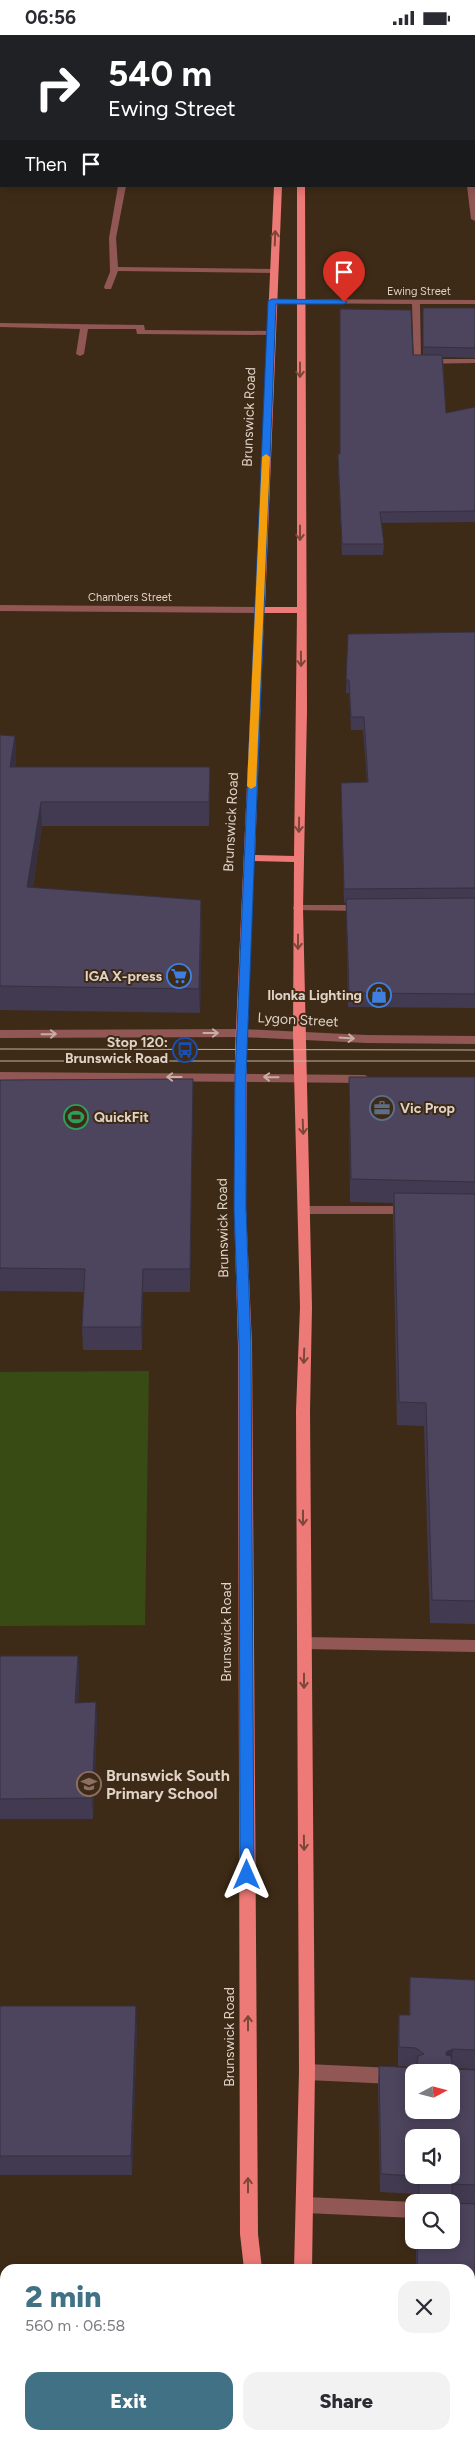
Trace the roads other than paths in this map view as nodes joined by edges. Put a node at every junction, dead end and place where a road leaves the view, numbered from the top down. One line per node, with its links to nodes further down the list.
1 (122, 187): 6 (street)
2 (278, 187): 7 (main road, Brunswick Road, one-way to 2)
3 (301, 187): 10 (main road)
4 (471, 187): 5 (street)
5 (475, 219)
6 (115, 269): 7 (street); 8 (street)
7 (274, 271): 9 (main road, Brunswick Road)
8 (108, 287)
9 (272, 301): 10 (street, Ewing Street); 15 (main road, Brunswick Road)
10 (300, 301): 11 (street, Ewing Street); 20 (main road, one-way to 20)
11 (416, 302): 12 (street, Ewing Street); 17 (street)
12 (475, 303)
13 (0, 325): 14 (street)
14 (84, 327): 15 (street); 16 (street)
15 (272, 333): 19 (main road, Brunswick Road)
16 (80, 354)
17 (475, 361)
18 (0, 608): 19 (street, Chambers Street)
19 (260, 610): 20 (main road); 21 (main road, Brunswick Road)
20 (300, 610): 22 (main road, one-way to 22)
21 (248, 858): 22 (main road); 25 (main road, Brunswick Road)
22 (298, 859): 23 (main road)
23 (298, 908): 24 (street); 27 (main road, one-way to 27)
24 (379, 908)
25 (242, 1033): 26 (street, Lygon Street, one-way to 25); 27 (street, Lygon Street); 30 (main road, Brunswick Road)
26 (0, 1034)
27 (299, 1034): 28 (street, Lygon Street, one-way to 28); 31 (main road)
28 (475, 1040)
29 (0, 1076): 30 (street, one-way to 29)
30 (241, 1077): 31 (street, one-way to 30); 41 (main road, Brunswick Road, one-way to 30)
31 (302, 1078): 32 (street); 33 (main road, one-way to 33)
32 (379, 1079)
33 (305, 1210): 34 (street); 35 (main road, one-way to 35)
34 (425, 1210)
35 (304, 1643): 36 (street); 37 (main road, one-way to 37)
36 (475, 1646)
37 (307, 2072): 38 (street); 39 (main road)
38 (405, 2077)
39 (306, 2205): 40 (street); 42 (main road)
40 (405, 2210)
41 (252, 2264)
42 (303, 2264)

